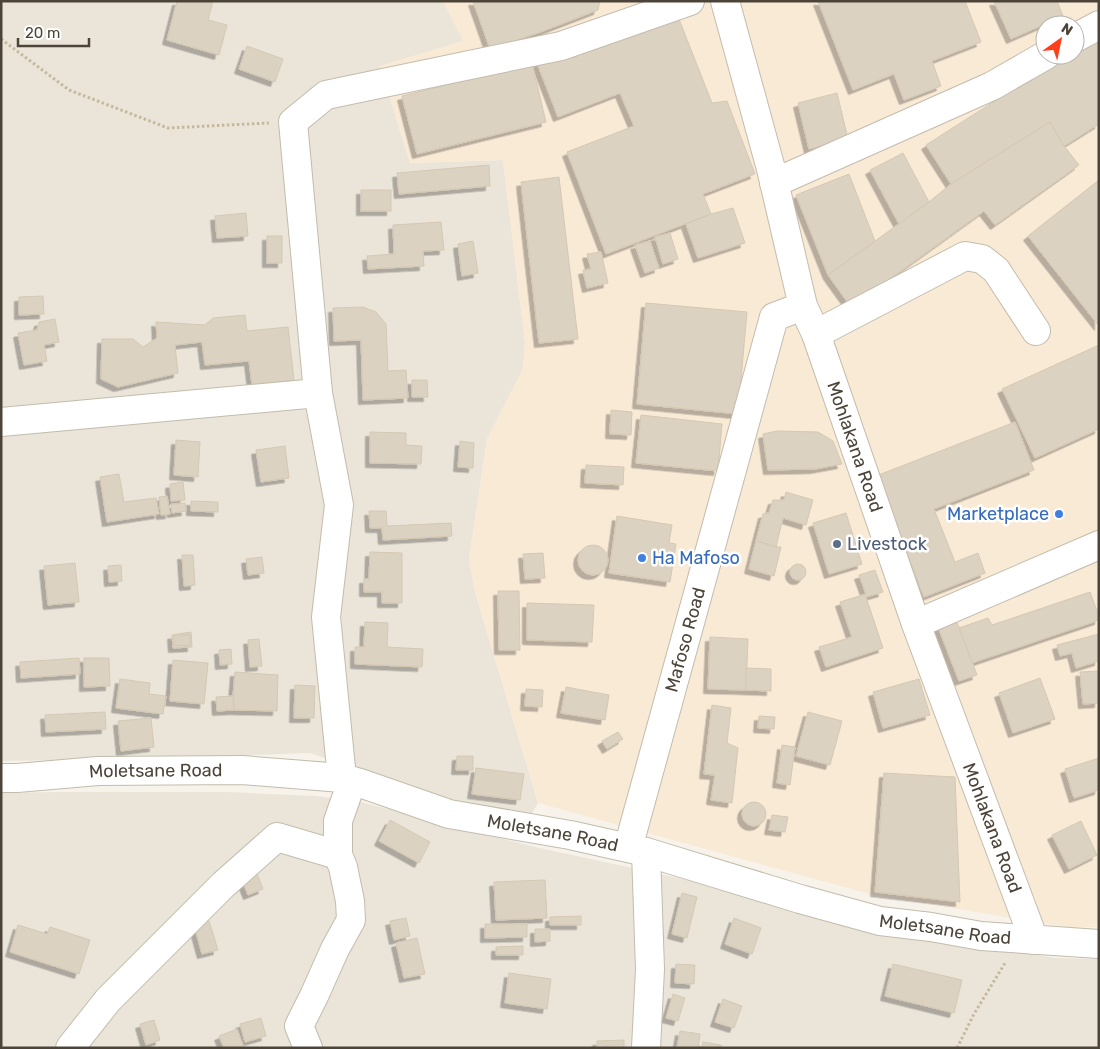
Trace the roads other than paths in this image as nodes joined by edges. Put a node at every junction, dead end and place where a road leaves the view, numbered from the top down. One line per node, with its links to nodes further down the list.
1 (690, 1): 10 (street)
2 (725, 1): 6 (street, Mohlakana Road)
3 (1099, 25): 4 (street)
4 (1085, 33)
5 (1035, 61): 6 (street)
6 (774, 183): 7 (street, Mohlakana Road)
7 (803, 306): 9 (street, Mohlakana Road); 16 (street, Mafoso Road)
8 (1036, 331): 9 (street)
9 (816, 334): 13 (street, Mohlakana Road)
10 (318, 393): 11 (street); 15 (street)
11 (1, 422)
12 (1099, 545): 13 (street)
13 (916, 624): 18 (street, Mohlakana Road)
14 (1, 778): 15 (street, Moletsane Road)
15 (347, 779): 16 (street, Moletsane Road); 17 (street)
16 (637, 850): 18 (street, Moletsane Road); 22 (street)
17 (338, 855): 20 (street); 21 (street)
18 (1023, 939): 19 (street, Moletsane Road)
19 (1099, 944)
20 (70, 1048)
21 (308, 1048)
22 (646, 1048)

